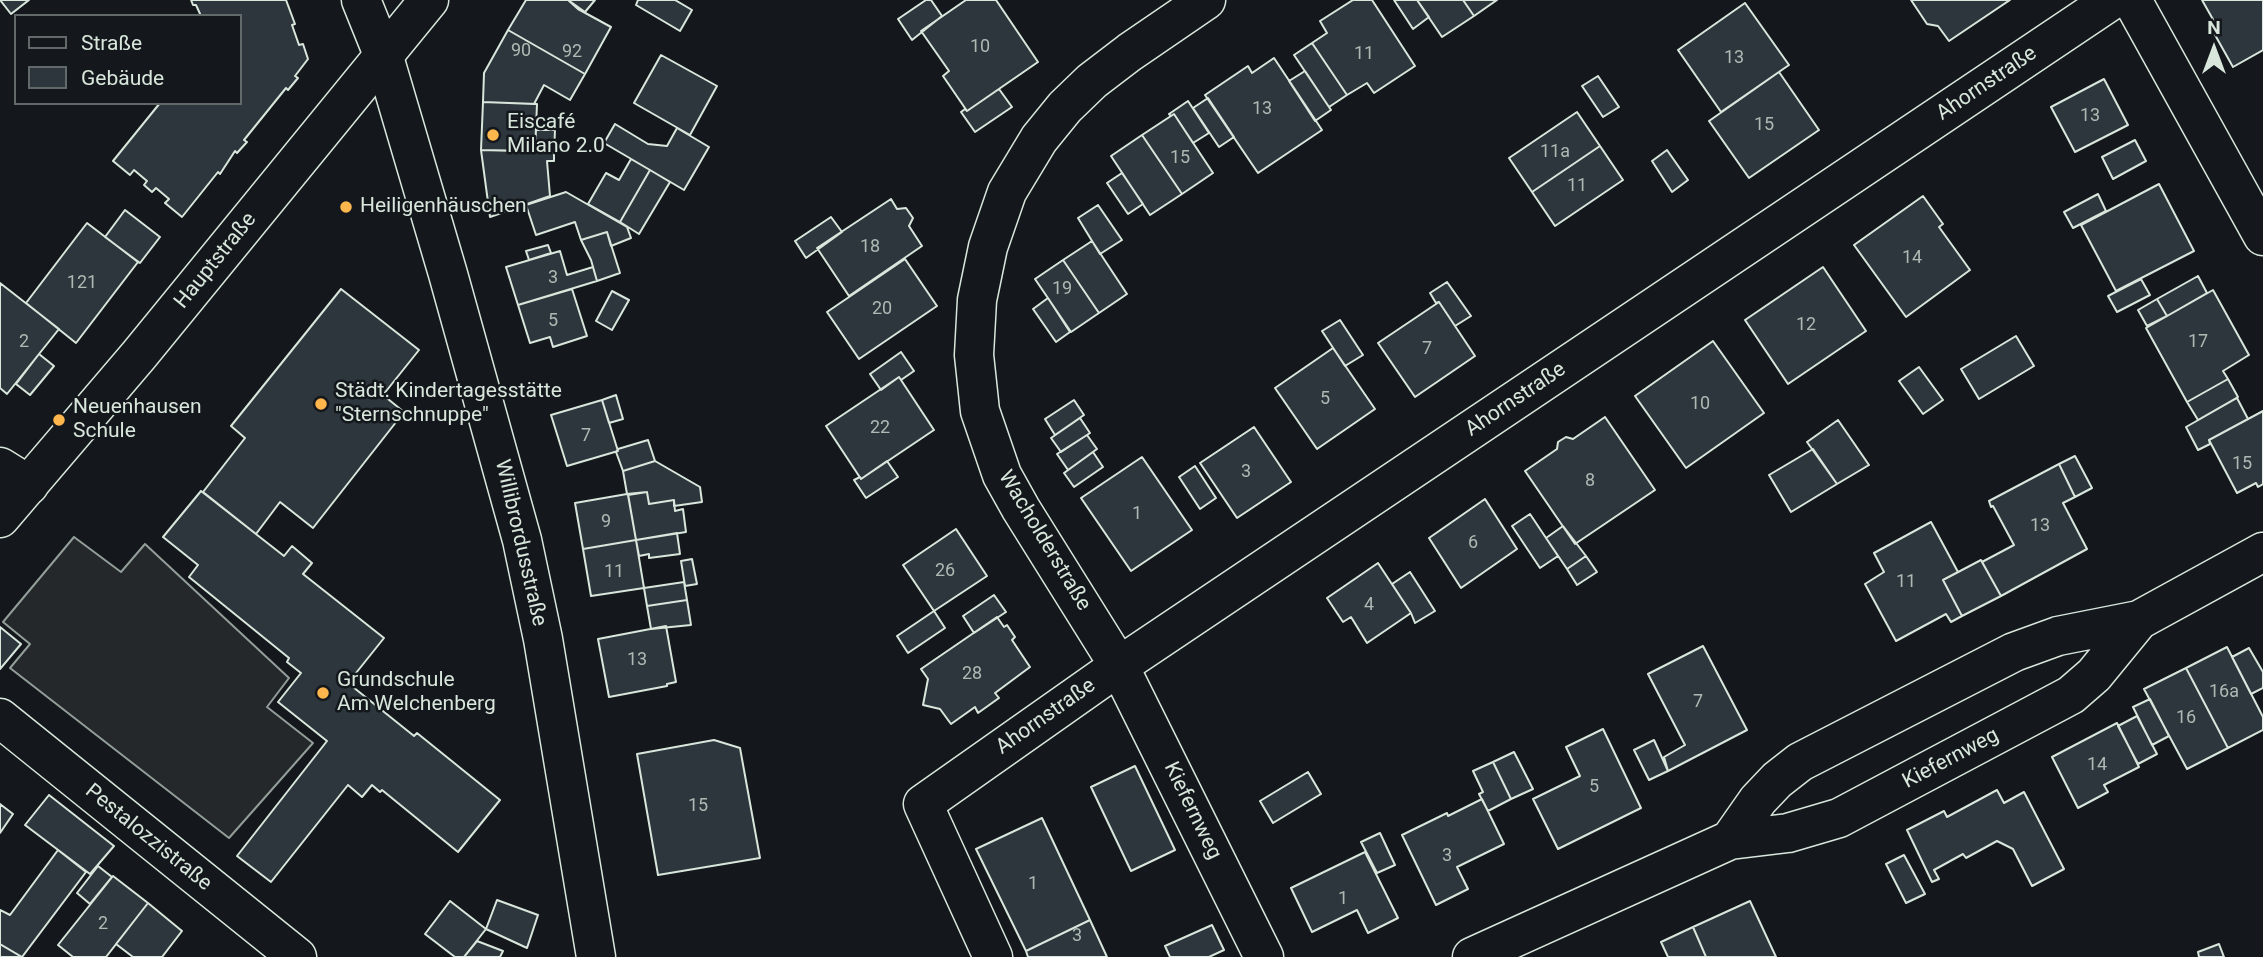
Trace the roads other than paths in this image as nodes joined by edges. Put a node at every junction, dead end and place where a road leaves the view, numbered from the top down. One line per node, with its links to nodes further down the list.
1 (361, 0): 6 (street, Willibrordusstraße)
2 (429, 0): 6 (street, Hauptstraße)
3 (1206, 0): 12 (street, Wacholderstraße)
4 (2112, 0): 12 (street, Ahornstraße)
5 (2132, 0): 7 (street)
6 (384, 57): 8 (street, Hauptstraße); 16 (street, Willibrordusstraße)
7 (2263, 236)
8 (14, 476): 9 (street, Hauptstraße)
9 (0, 518)
10 (2263, 552): 11 (street, Kiefernweg)
11 (2139, 620): 14 (street, Kiefernweg); 14 (street, Kiefernweg)
12 (1119, 666): 17 (street, Ahornstraße); 18 (street, Kiefernweg)
13 (0, 718): 15 (street, Pestalozzistraße)
14 (1730, 839): 19 (street, Kiefernweg)
15 (297, 957)
16 (596, 957)
17 (993, 957)
18 (1264, 957)
19 (1472, 957)

